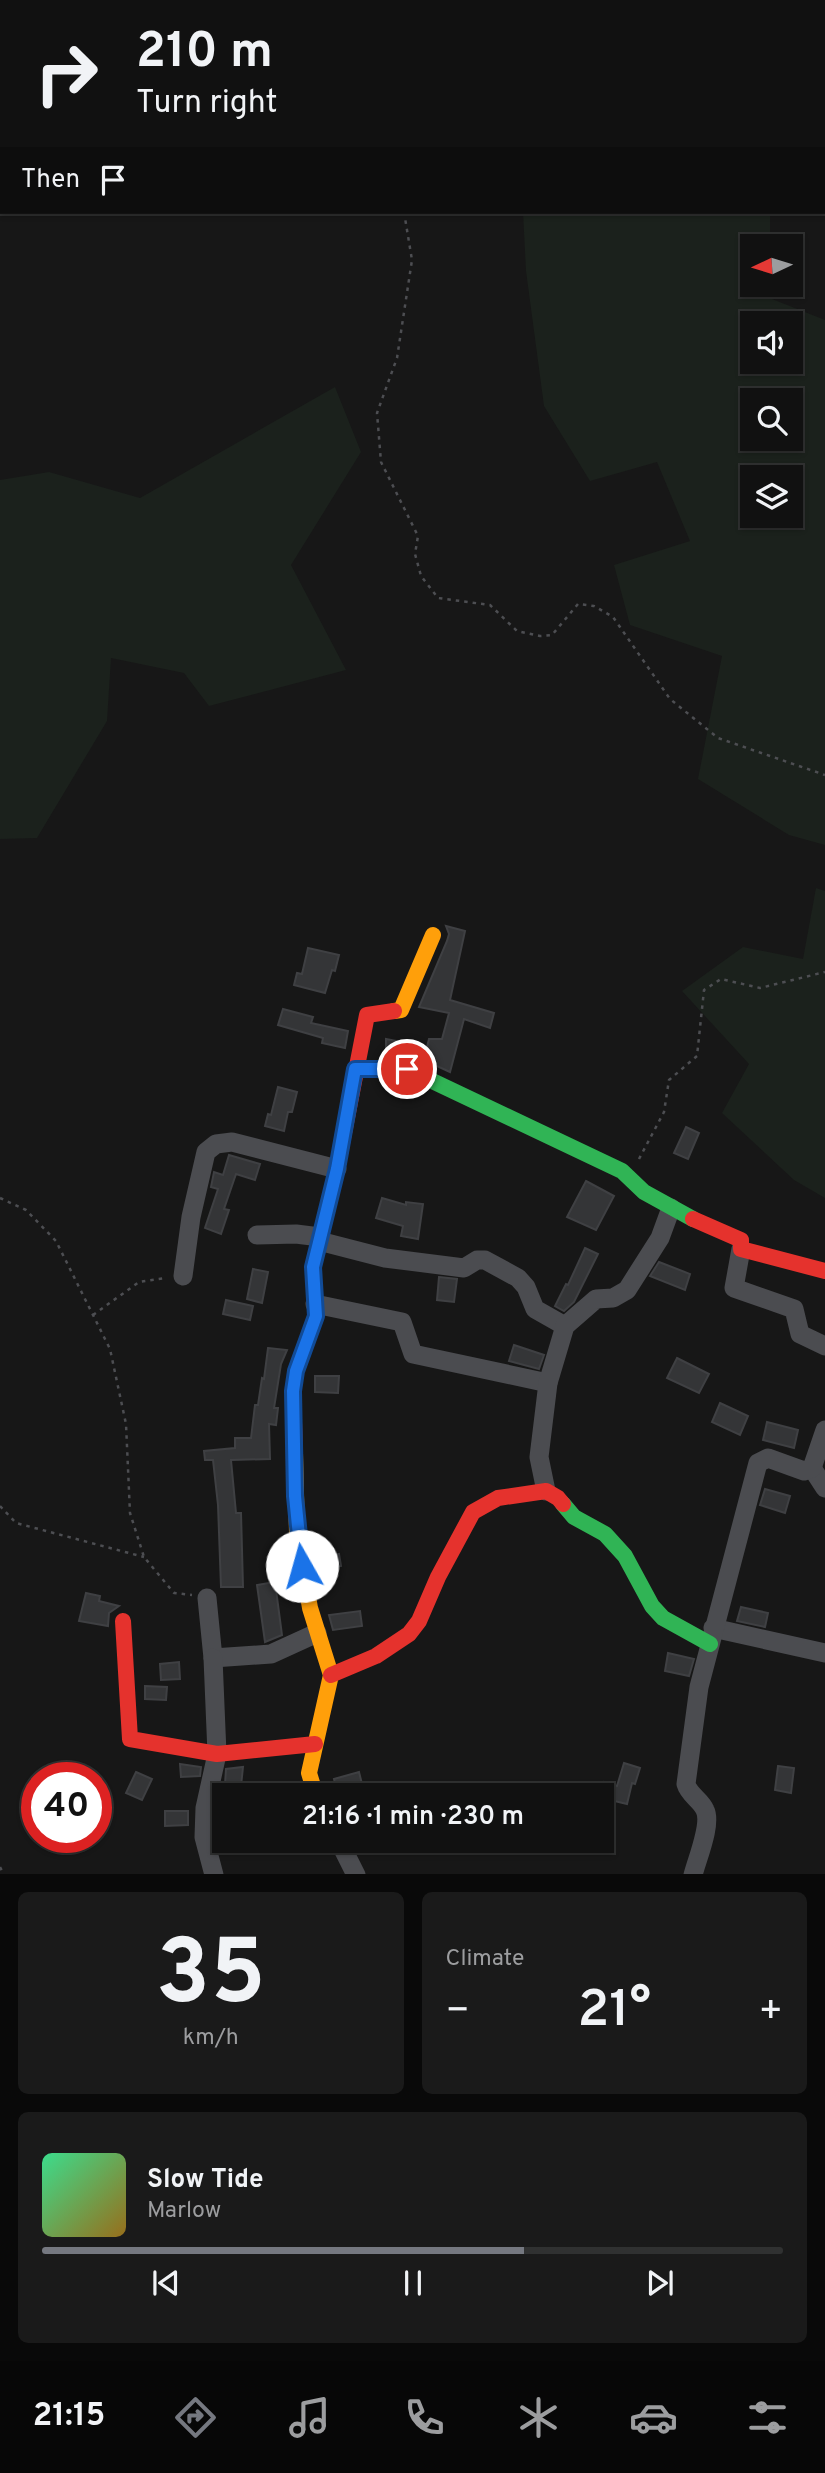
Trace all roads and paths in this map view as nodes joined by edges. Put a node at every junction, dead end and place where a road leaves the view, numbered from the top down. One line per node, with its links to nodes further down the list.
1 (404, 214): 2 (path)
2 (825, 775)
3 (433, 935): 5 (street)
4 (825, 972): 7 (path)
5 (355, 1069): 6 (street); 7 (street)
6 (337, 1169): 11 (street); 14 (street)
7 (628, 1180): 9 (street)
8 (0, 1198): 16 (path)
9 (671, 1208): 12 (street); 17 (street)
10 (257, 1235): 11 (street)
11 (319, 1239): 15 (street); 17 (street)
12 (741, 1249): 13 (street); 18 (street)
13 (825, 1271)
14 (183, 1276): 16 (path)
15 (315, 1304): 19 (street); 28 (street)
16 (93, 1315): 25 (path)
17 (565, 1326): 19 (street)
18 (825, 1346)
19 (548, 1384): 23 (street)
20 (825, 1430): 21 (street)
21 (812, 1468): 22 (street); 29 (street)
22 (825, 1488)
23 (546, 1491): 29 (street); 32 (street)
24 (0, 1506): 25 (path)
25 (144, 1557): 26 (path)
26 (207, 1598): 31 (street)
27 (123, 1621): 34 (street)
28 (317, 1633): 31 (street); 32 (street)
29 (712, 1636): 30 (street); 41 (street)
30 (825, 1653)
31 (213, 1658): 34 (street)
32 (331, 1675): 33 (street)
33 (315, 1744): 34 (street); 35 (street)
34 (217, 1754): 39 (street)
35 (312, 1783)
36 (345, 1853): 40 (street)
37 (0, 1867): 38 (path)
38 (4, 1874)
39 (214, 1874)
40 (356, 1874)
41 (693, 1874)

